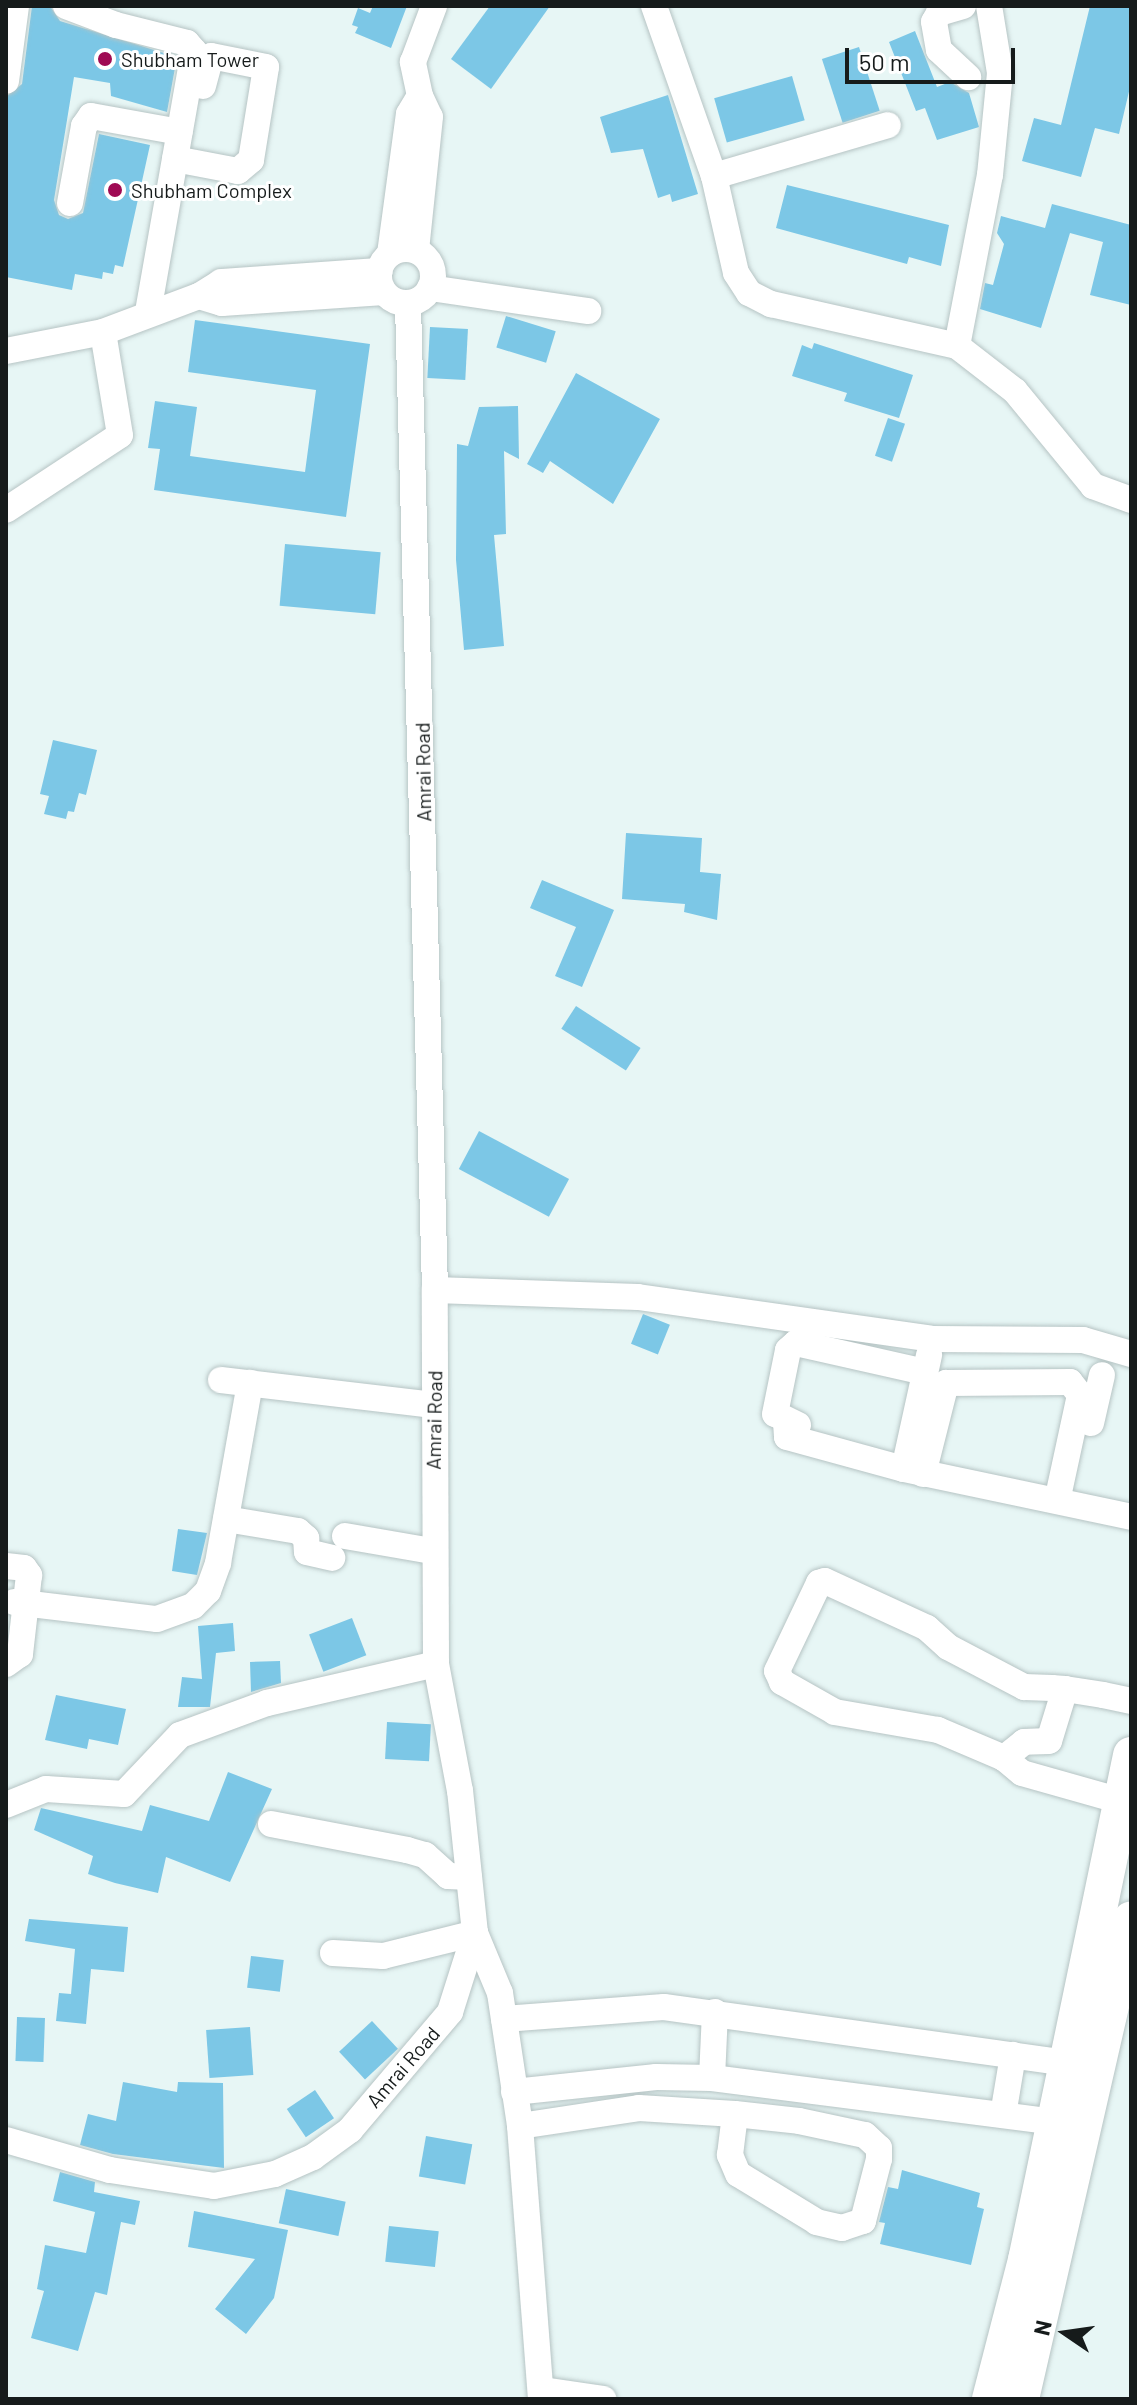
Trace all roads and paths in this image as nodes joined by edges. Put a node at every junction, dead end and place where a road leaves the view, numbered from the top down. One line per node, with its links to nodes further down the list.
1 (16, 6): 8 (street)
2 (66, 6): 10 (street)
3 (434, 6): 14 (street, Amrai Road)
4 (654, 6): 12 (street)
5 (963, 6): 7 (street)
6 (989, 6): 19 (street)
7 (968, 77)
8 (6, 81)
9 (888, 125): 12 (street)
10 (180, 132): 11 (street); 13 (street)
11 (181, 160): 11 (street); 17 (street)
12 (714, 176): 19 (street)
13 (70, 203)
14 (395, 274): 15 (street); 15 (street); 17 (street); 23 (street, Amrai Road)
15 (430, 288): 16 (street)
16 (588, 311)
17 (148, 312): 18 (street)
18 (103, 332): 20 (street); 22 (street)
19 (957, 346): 21 (street)
20 (6, 351)
21 (1131, 500)
22 (6, 510)
23 (435, 1290): 24 (street); 30 (street, Amrai Road)
24 (932, 1339): 25 (street); 26 (street)
25 (1131, 1354)
26 (925, 1372): 31 (street); 31 (street)
27 (1102, 1375): 32 (street)
28 (221, 1380): 29 (street)
29 (250, 1383): 30 (street); 34 (street)
30 (434, 1405): 35 (street, Amrai Road)
31 (912, 1465): 32 (street); 32 (street)
32 (1065, 1503): 33 (street)
33 (1131, 1517)
34 (226, 1519): 35 (street); 37 (street)
35 (432, 1551): 39 (street, Amrai Road)
36 (6, 1566): 37 (street)
37 (20, 1603): 38 (street)
38 (6, 1664)
39 (436, 1664): 45 (street); 47 (street, Amrai Road)
40 (1065, 1689): 41 (street); 43 (street); 43 (street)
41 (1131, 1701)
42 (1131, 1755): 44 (street)
43 (1004, 1758): 44 (street)
44 (1121, 1801): 54 (street)
45 (6, 1805)
46 (271, 1824): 47 (street)
47 (469, 1877): 49 (street, Amrai Road)
48 (1131, 1919): 65 (street)
49 (475, 1933): 50 (street); 52 (street); 61 (street, Amrai Road)
50 (333, 1953)
51 (715, 2012): 52 (street); 53 (street); 55 (street)
52 (504, 2019): 56 (street)
53 (1013, 2055): 54 (street); 58 (street)
54 (1066, 2063): 59 (street)
55 (712, 2078): 56 (street); 58 (street)
56 (514, 2092): 60 (street)
57 (735, 2114): 57 (street); 60 (street)
58 (1003, 2115): 59 (street)
59 (1054, 2122): 64 (street)
60 (520, 2126): 62 (street)
61 (6, 2140)
62 (541, 2394): 63 (street)
63 (603, 2399)
64 (990, 2399)
65 (1021, 2399)

